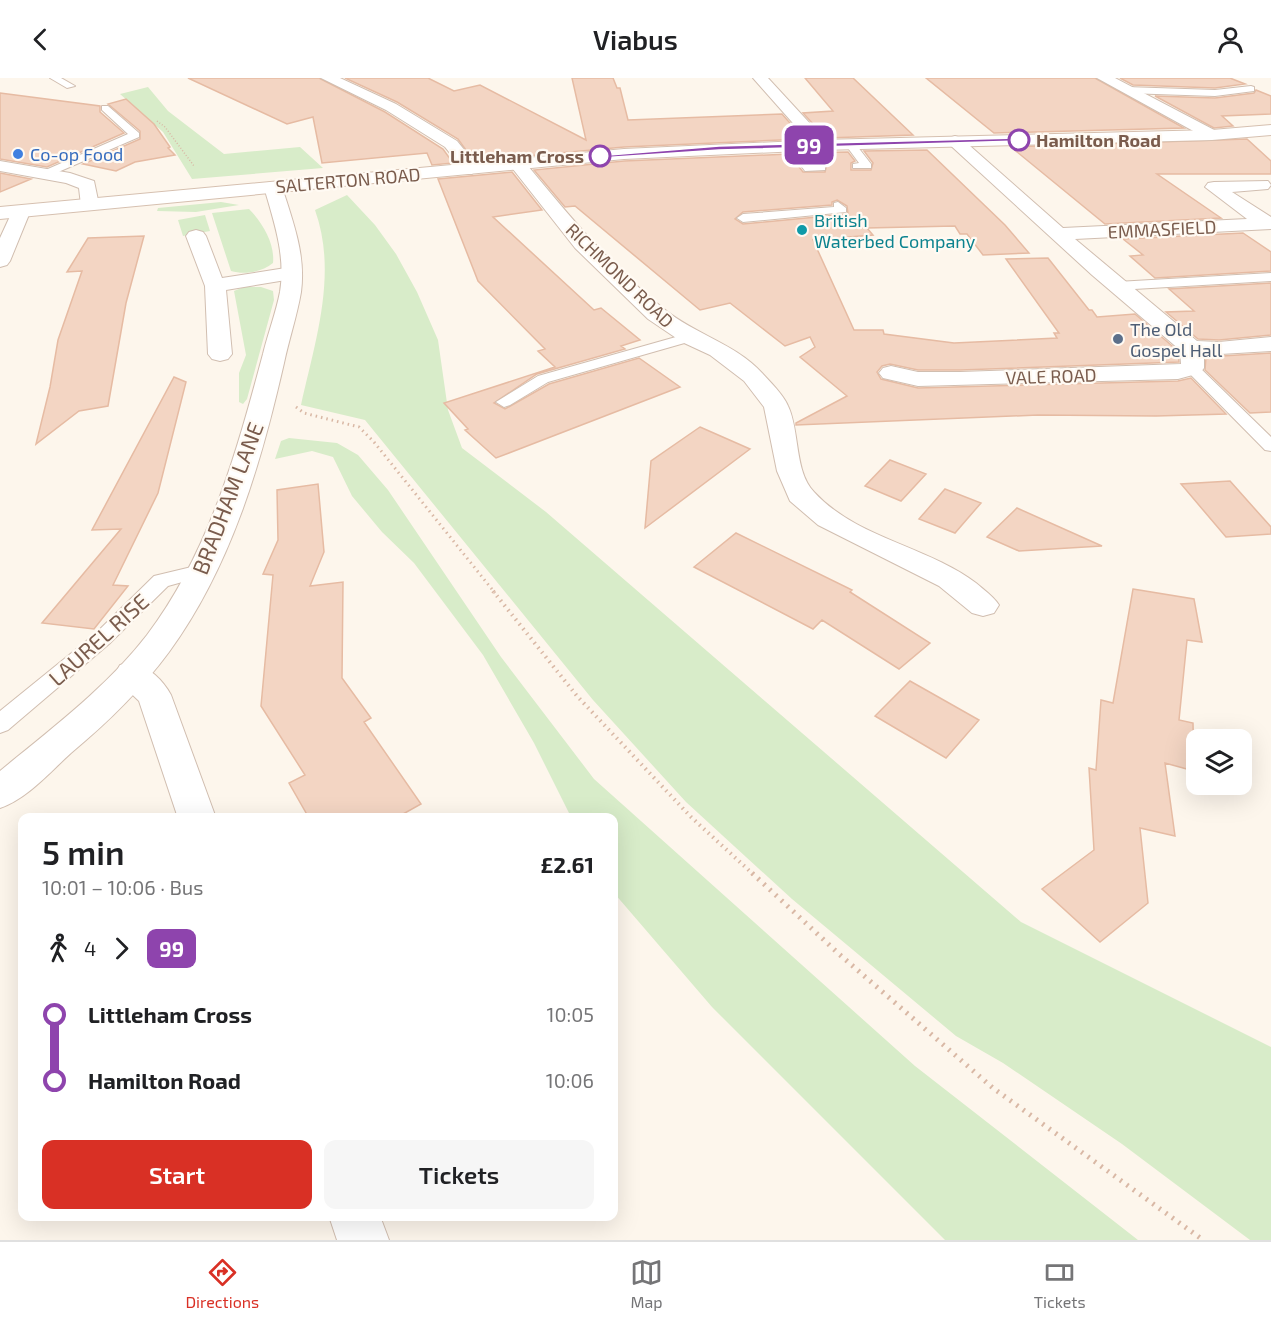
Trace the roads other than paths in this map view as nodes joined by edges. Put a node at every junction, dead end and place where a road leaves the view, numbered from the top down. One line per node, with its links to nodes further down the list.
1 (54, 78): 5 (lane)
2 (328, 78): 19 (street)
3 (760, 78): 13 (street)
4 (1104, 78): 7 (street)
5 (70, 86)
6 (1251, 89): 7 (lane)
7 (1124, 94): 10 (street)
8 (105, 108): 20 (lane)
9 (1271, 130): 10 (street, SALTERTON ROAD)
10 (1212, 135): 11 (street, SALTERTON ROAD)
11 (955, 141): 12 (street, SALTERTON ROAD); 29 (street)
12 (850, 144): 13 (street, SALTERTON ROAD); 17 (lane)
13 (821, 145): 14 (street, SALTERTON ROAD)
14 (791, 146): 15 (street, SALTERTON ROAD); 18 (lane)
15 (517, 164): 19 (street, SALTERTON ROAD); 36 (street, RICHMOND ROAD)
16 (0, 166): 20 (street)
17 (858, 166)
18 (821, 168)
19 (466, 170): 22 (street, SALTERTON ROAD)
20 (45, 174): 24 (street)
21 (1262, 185): 28 (street, EMMASFIELD)
22 (273, 187): 24 (street, SALTERTON ROAD); 32 (street, BRADHAM LANE)
23 (838, 205): 27 (lane)
24 (90, 206): 25 (street, SALTERTON ROAD)
25 (21, 212): 26 (street, SALTERTON ROAD); 31 (street)
26 (0, 213)
27 (743, 218)
28 (1268, 223): 29 (street, EMMASFIELD)
29 (1058, 234): 35 (street)
30 (196, 236): 34 (street)
31 (0, 261)
32 (292, 273): 34 (street); 43 (street, BRADHAM LANE)
33 (1271, 277): 35 (lane)
34 (215, 286): 38 (street)
35 (1117, 286): 39 (street)
36 (690, 337): 41 (lane); 44 (street, RICHMOND ROAD)
37 (1271, 344): 39 (street, VALE ROAD)
38 (220, 354)
39 (1191, 358): 40 (street, VALE ROAD); 42 (lane)
40 (891, 373)
41 (504, 402)
42 (1271, 446)
43 (204, 570): 45 (street, BRADHAM LANE); 46 (lane, LAUREL RISE)
44 (983, 605)
45 (132, 674): 47 (street, BRADHAM LANE); 48 (street)
46 (0, 724)
47 (0, 793)
48 (195, 813)
49 (356, 1221): 50 (street)
50 (363, 1240)

